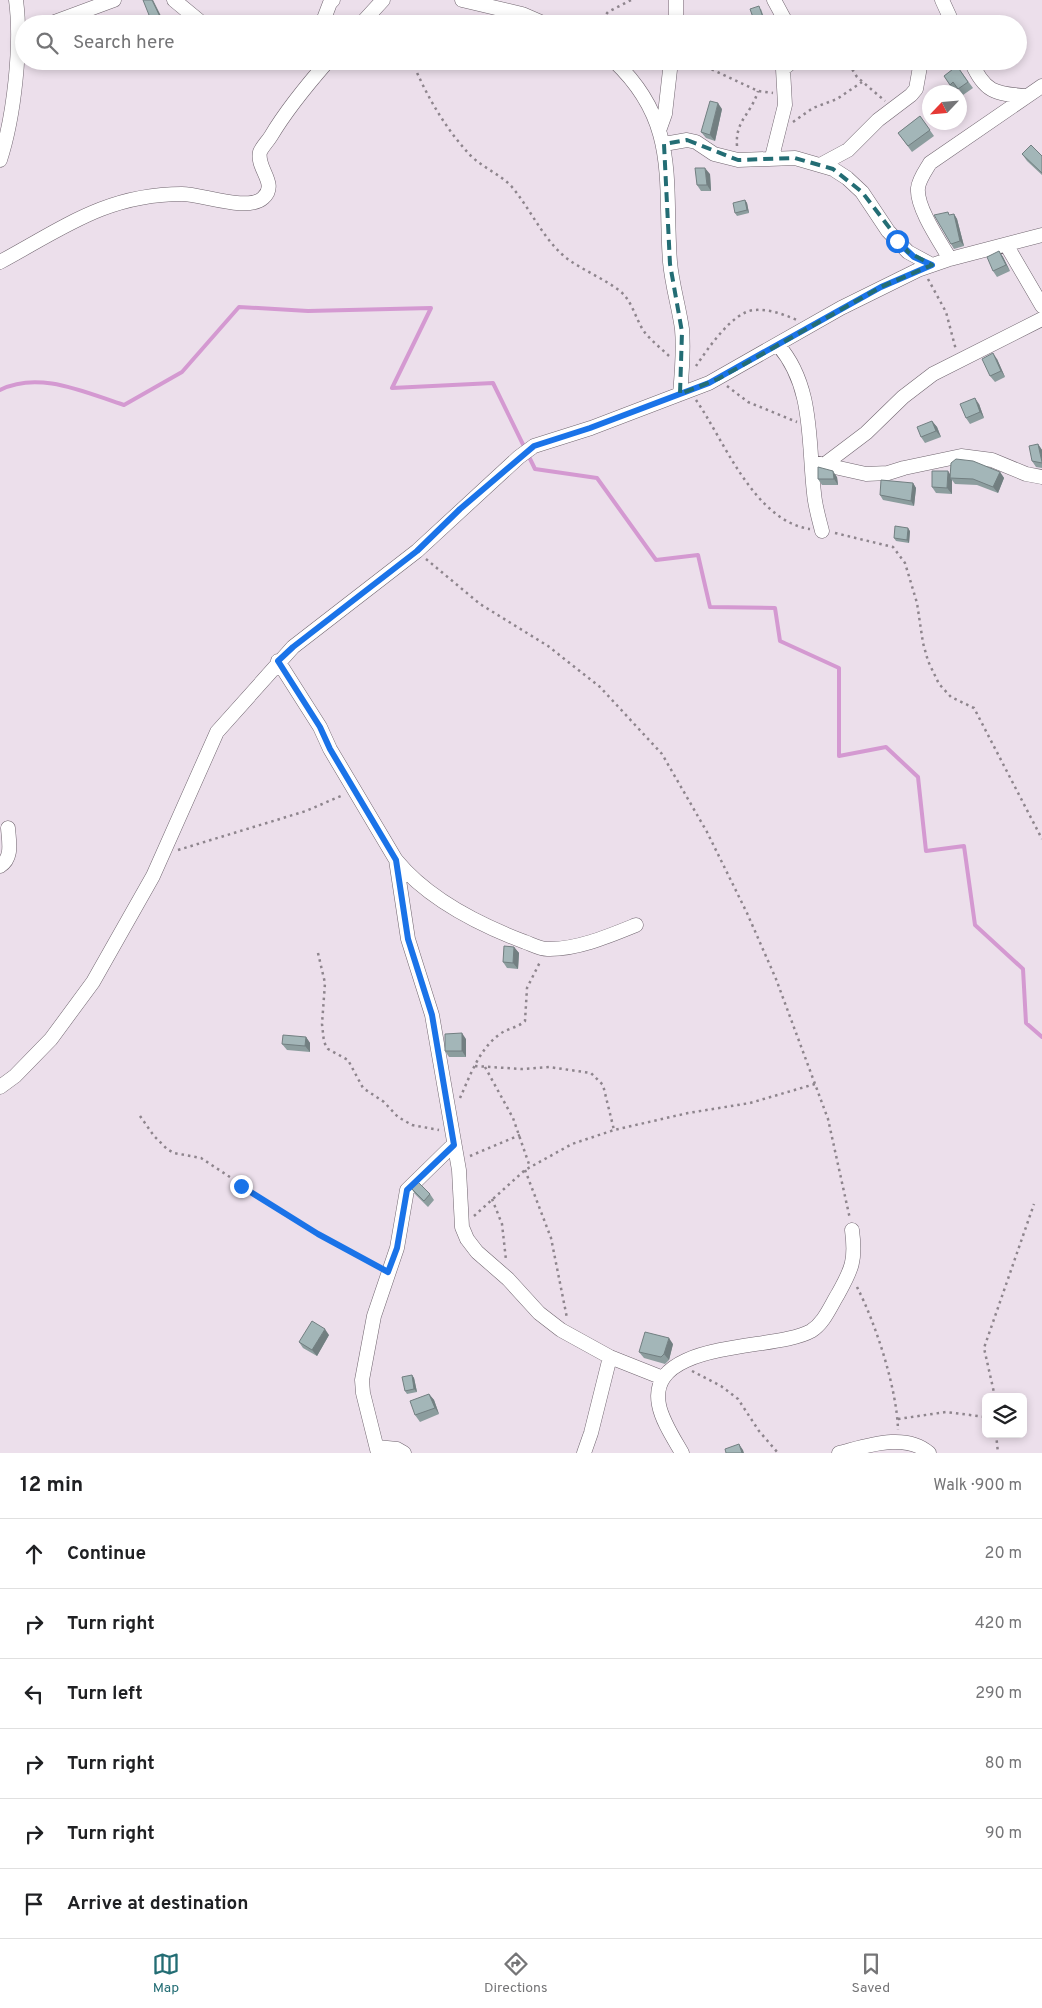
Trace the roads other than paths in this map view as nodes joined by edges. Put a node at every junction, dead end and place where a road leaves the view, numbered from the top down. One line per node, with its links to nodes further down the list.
1 (16, 0): 10 (street)
2 (114, 0): 11 (street)
3 (174, 0): 12 (street)
4 (333, 0): 13 (street)
5 (462, 0): 15 (street)
6 (676, 0): 16 (street)
7 (774, 0): 17 (street)
8 (942, 0): 18 (street)
9 (377, 1): 14 (street)
10 (18, 15)
11 (73, 15)
12 (192, 15)
13 (325, 15)
14 (367, 15)
15 (524, 15)
16 (676, 15)
17 (782, 15)
18 (946, 15)
19 (16, 70): 31 (street)
20 (320, 70): 36 (street)
21 (622, 70): 28 (street)
22 (670, 70): 28 (street)
23 (783, 70): 30 (street)
24 (919, 70): 32 (street)
25 (975, 70): 27 (street)
26 (1042, 86): 27 (street)
27 (1026, 96): 35 (street)
28 (660, 128): 29 (street)
29 (664, 144): 30 (street); 41 (street)
30 (772, 158): 32 (street)
31 (0, 160)
32 (822, 164): 37 (street)
33 (1042, 235): 34 (street)
34 (1007, 246): 35 (street); 38 (street)
35 (950, 259): 37 (street)
36 (0, 262)
37 (927, 267): 40 (street)
38 (1042, 306)
39 (1042, 319): 42 (street)
40 (778, 345): 41 (street); 42 (street)
41 (685, 392): 45 (street)
42 (818, 463): 43 (street); 44 (street)
43 (1042, 477)
44 (822, 531)
45 (278, 661): 47 (street); 50 (street)
46 (8, 828): 48 (street)
47 (396, 860): 49 (street); 51 (street)
48 (0, 866)
49 (636, 926)
50 (0, 1087)
51 (451, 1132): 53 (street); 55 (street)
52 (852, 1230): 54 (street)
53 (610, 1357): 54 (street); 57 (street)
54 (663, 1378): 58 (street)
55 (378, 1450): 56 (street)
56 (404, 1453)
57 (584, 1453)
58 (682, 1453)
59 (839, 1453): 60 (street)
60 (929, 1453)

